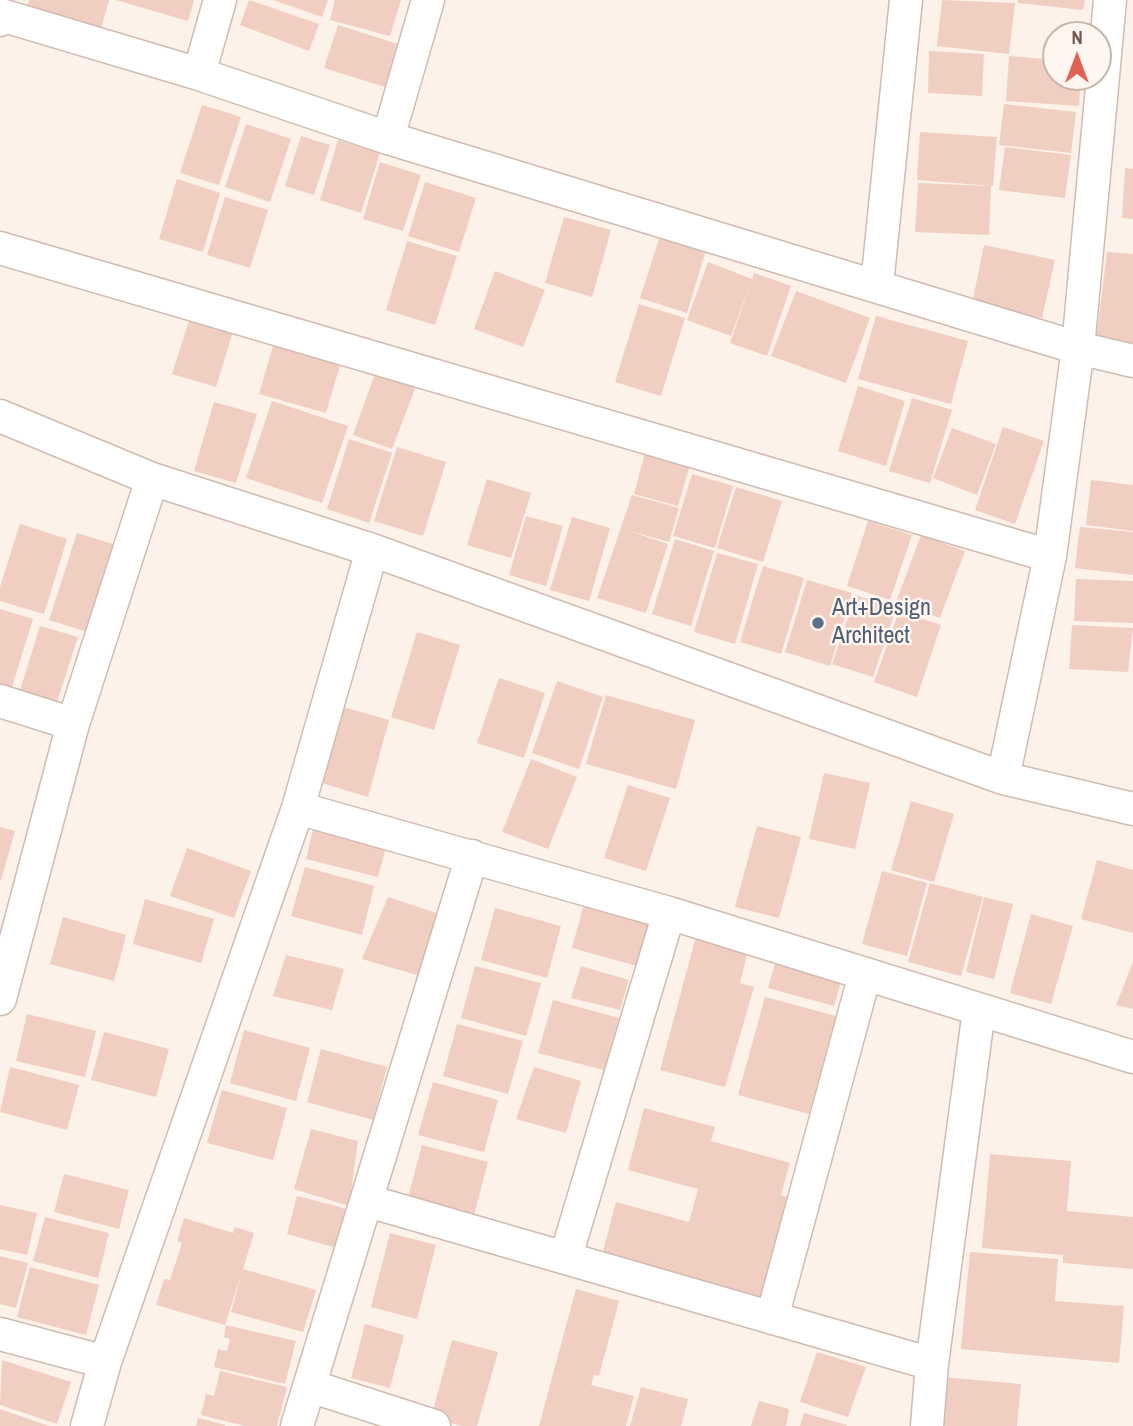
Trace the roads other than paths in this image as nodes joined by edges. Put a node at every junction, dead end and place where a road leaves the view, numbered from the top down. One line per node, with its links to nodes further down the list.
1 (220, 0): 6 (street)
2 (428, 0): 7 (street)
3 (906, 0): 9 (street)
4 (1110, 0): 10 (street)
5 (2, 12): 6 (street)
6 (199, 74): 7 (street)
7 (388, 138): 9 (street)
8 (0, 248): 15 (street)
9 (877, 285): 10 (street)
10 (1078, 348): 11 (street); 15 (street)
11 (1133, 360)
12 (0, 416): 13 (street)
13 (152, 479): 14 (street); 17 (street)
14 (372, 550): 18 (street); 19 (street)
15 (1050, 556): 18 (street)
16 (0, 701): 17 (street)
17 (73, 724): 24 (street)
18 (1003, 778): 20 (street)
19 (298, 807): 21 (street); 31 (street)
20 (1133, 809)
21 (471, 856): 22 (street); 27 (street)
22 (669, 913): 23 (street); 28 (street)
23 (865, 974): 25 (street); 29 (street)
24 (0, 999)
25 (979, 1010): 26 (street); 32 (street)
26 (1133, 1057)
27 (368, 1201): 28 (street); 33 (street)
28 (566, 1256): 29 (street)
29 (772, 1318): 32 (street)
30 (0, 1334): 31 (street)
31 (105, 1362): 34 (street)
32 (932, 1364): 37 (street)
33 (310, 1386): 35 (street); 36 (street)
34 (86, 1426)
35 (297, 1426)
36 (434, 1426)
37 (928, 1426)

